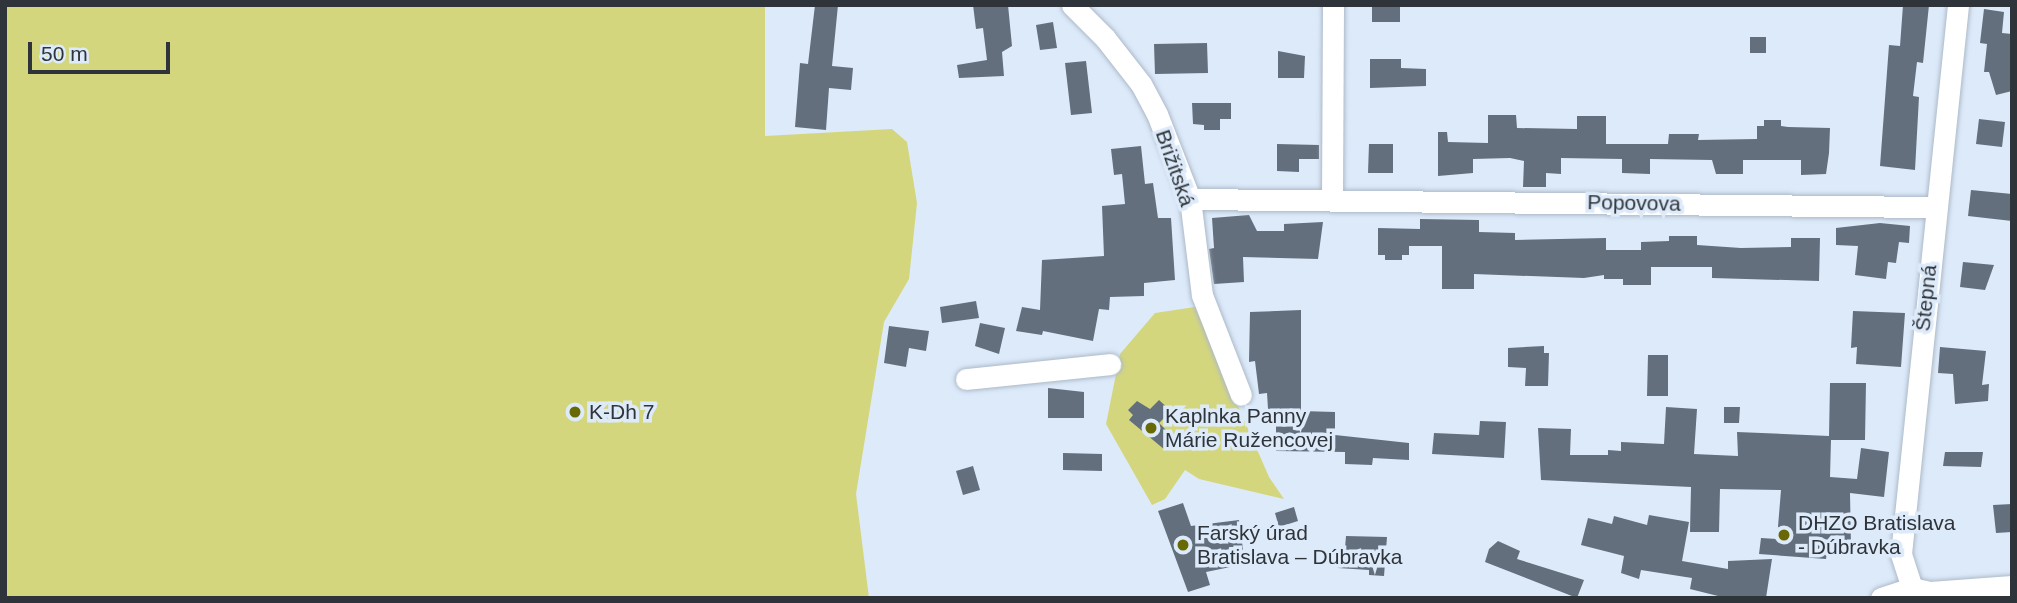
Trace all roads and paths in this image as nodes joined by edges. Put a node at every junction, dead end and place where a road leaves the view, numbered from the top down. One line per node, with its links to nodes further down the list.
1 (1072, 5): 4 (street, Brižitská)
2 (1333, 5): 5 (street)
3 (1958, 5): 6 (street, Štepná)
4 (1189, 199): 5 (street, Popovova); 9 (street, Brižitská)
5 (1332, 199): 6 (street, Popovova)
6 (1935, 207): 11 (street, Štepná)
7 (1110, 364): 8 (street)
8 (966, 379)
9 (1241, 395)
10 (2012, 586): 11 (street)
11 (1912, 588): 12 (street)
12 (1881, 598)

